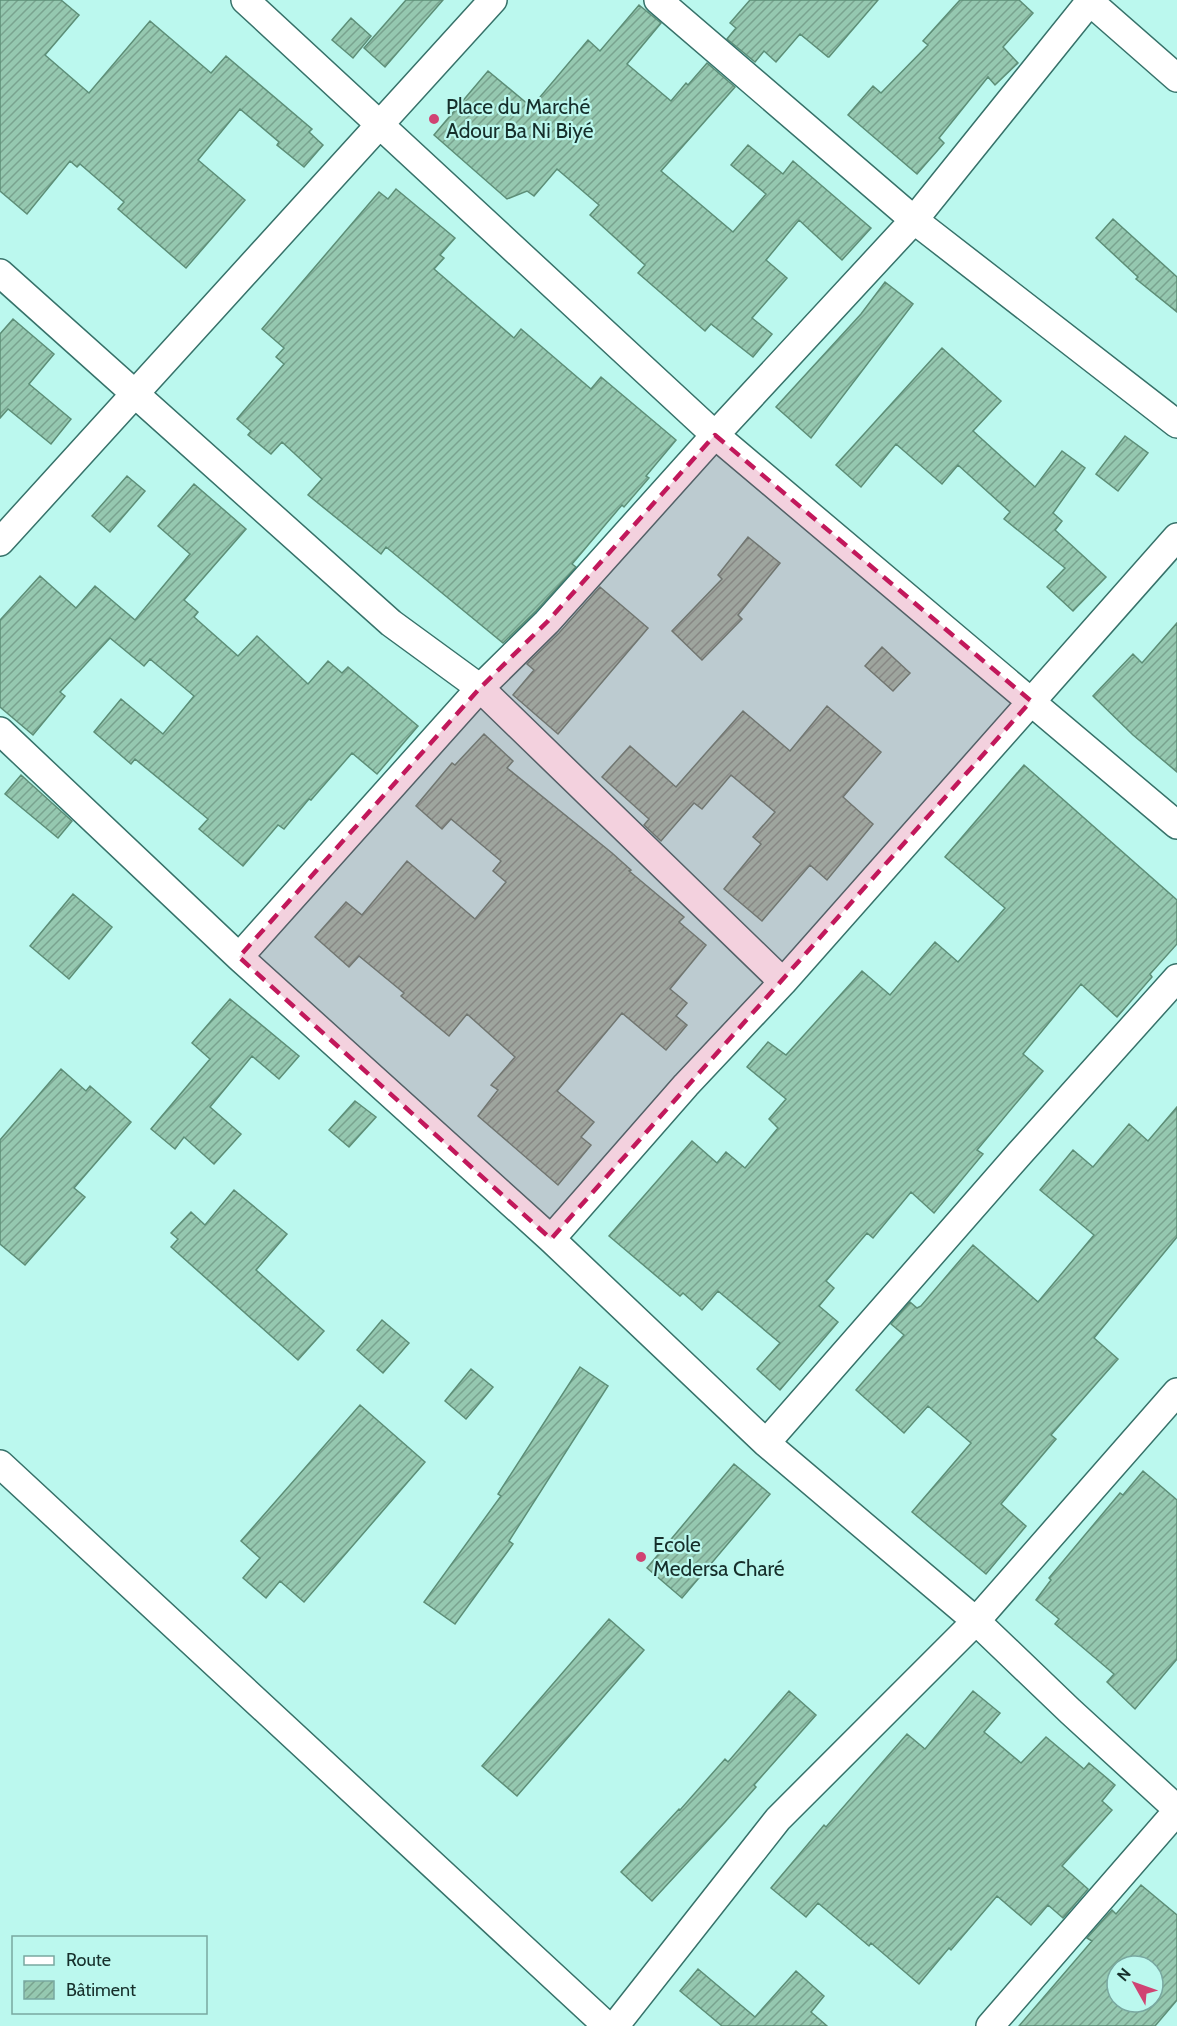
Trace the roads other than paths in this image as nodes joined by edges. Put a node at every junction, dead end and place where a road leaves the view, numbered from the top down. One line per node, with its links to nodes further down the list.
1 (245, 0): 6 (street)
2 (493, 0): 6 (street)
3 (658, 0): 7 (street)
4 (1090, 0): 5 (street); 7 (street)
5 (1177, 78)
6 (381, 124): 9 (street); 11 (street)
7 (914, 220): 10 (street); 11 (street)
8 (0, 273): 9 (street)
9 (135, 393): 13 (street); 14 (street)
10 (1177, 424)
11 (715, 435): 14 (street); 15 (street)
12 (1177, 537): 15 (street)
13 (0, 543)
14 (480, 688): 18 (street); 20 (street)
15 (1031, 701): 17 (street); 20 (street)
16 (0, 731): 18 (street)
17 (1177, 825)
18 (239, 957): 21 (street)
19 (1177, 978): 23 (street)
20 (783, 982): 21 (street)
21 (551, 1239): 23 (street)
22 (1177, 1392): 25 (street)
23 (766, 1443): 25 (street)
24 (0, 1464): 27 (street)
25 (976, 1622): 26 (street); 28 (street)
26 (1177, 1810): 29 (street)
27 (607, 2026)
28 (615, 2026)
29 (990, 2026)

